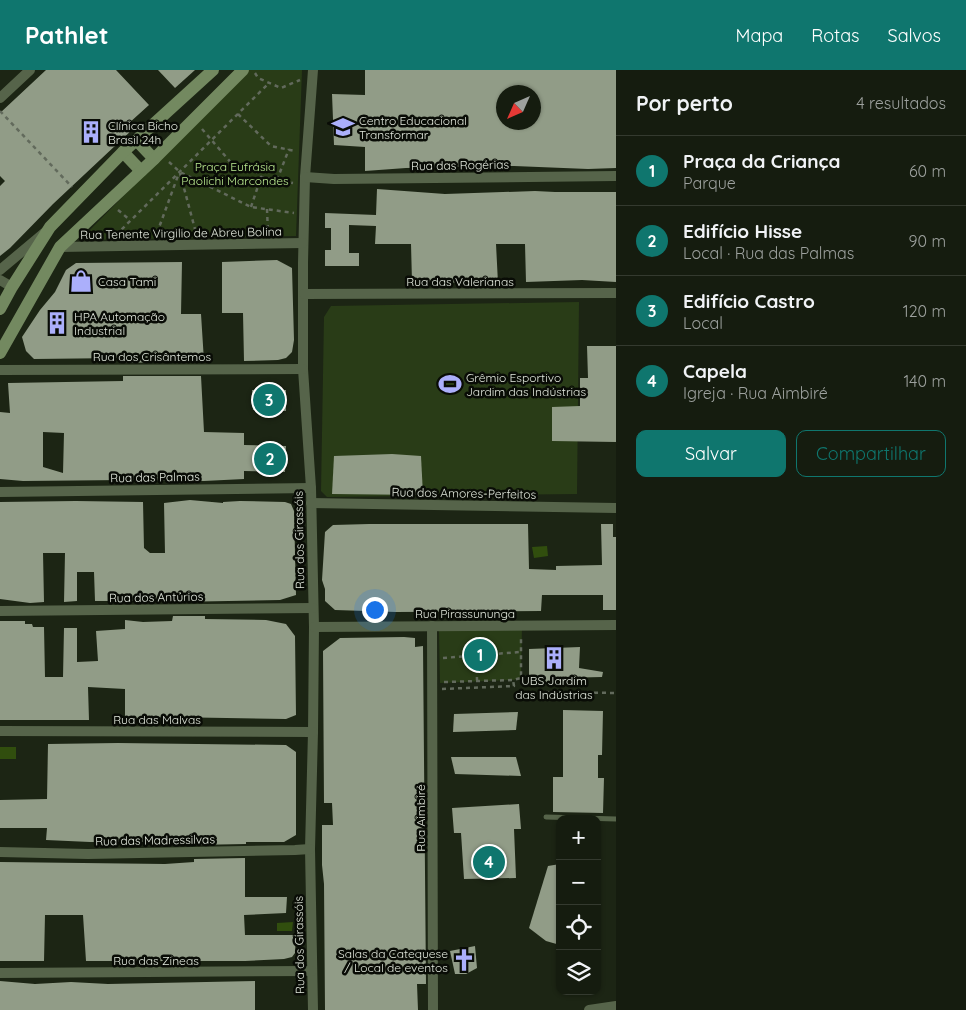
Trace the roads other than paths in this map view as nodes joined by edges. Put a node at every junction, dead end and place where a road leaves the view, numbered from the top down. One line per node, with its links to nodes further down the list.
1 (30, 70): 5 (street)
2 (213, 70): 6 (main road)
3 (243, 70): 8 (main road)
4 (313, 70): 11 (street, Rua dos Girassóis)
5 (0, 98)
6 (137, 141): 7 (main road); 8 (main road)
7 (124, 152): 9 (main road); 12 (main road)
8 (154, 159): 9 (main road)
9 (141, 171): 14 (main road)
10 (616, 176): 11 (street, Rua das Rogérias)
11 (301, 181): 13 (street, Rua dos Girassóis)
12 (50, 227): 15 (street); 17 (main road)
13 (303, 244): 14 (street, Rua Tenente Virgilio de Abreu Bolina); 19 (street, Rua dos Girassóis)
14 (60, 248): 21 (main road)
15 (0, 270)
16 (0, 280): 17 (street)
17 (12, 287): 20 (main road)
18 (616, 293): 19 (street, Rua das Valerianas)
19 (304, 294): 22 (street, Rua dos Girassóis)
20 (0, 308)
21 (0, 353)
22 (303, 369): 23 (street, Rua dos Crisântemos); 24 (street, Rua dos Girassóis)
23 (0, 370)
24 (311, 488): 25 (street, Rua das Palmas); 26 (street, Rua dos Girassóis)
25 (0, 492)
26 (311, 503): 27 (street, Rua dos Amores-Perfeitos); 28 (street, Rua dos Girassóis)
27 (616, 508)
28 (313, 608): 29 (street, Rua dos Antúrios); 32 (street, Rua dos Girassóis)
29 (0, 610)
30 (616, 625): 31 (street, Rua Pirassununga)
31 (432, 626): 32 (street, Rua Pirassununga); 43 (street, Rua Aimbiré)
32 (314, 627): 34 (street, Rua dos Girassóis)
33 (0, 731): 34 (street, Rua das Malvas)
34 (314, 732): 37 (street, Rua dos Girassóis)
35 (546, 817): 36 (lane)
36 (616, 819)
37 (310, 848): 38 (street, Rua das Madressilvas); 39 (street, Rua dos Girassóis)
38 (0, 852)
39 (312, 971): 40 (street, Rua das Zineas); 42 (street, Rua dos Girassóis)
40 (0, 973)
41 (616, 1006): 44 (street)
42 (313, 1010)
43 (433, 1010)
44 (590, 1010)

